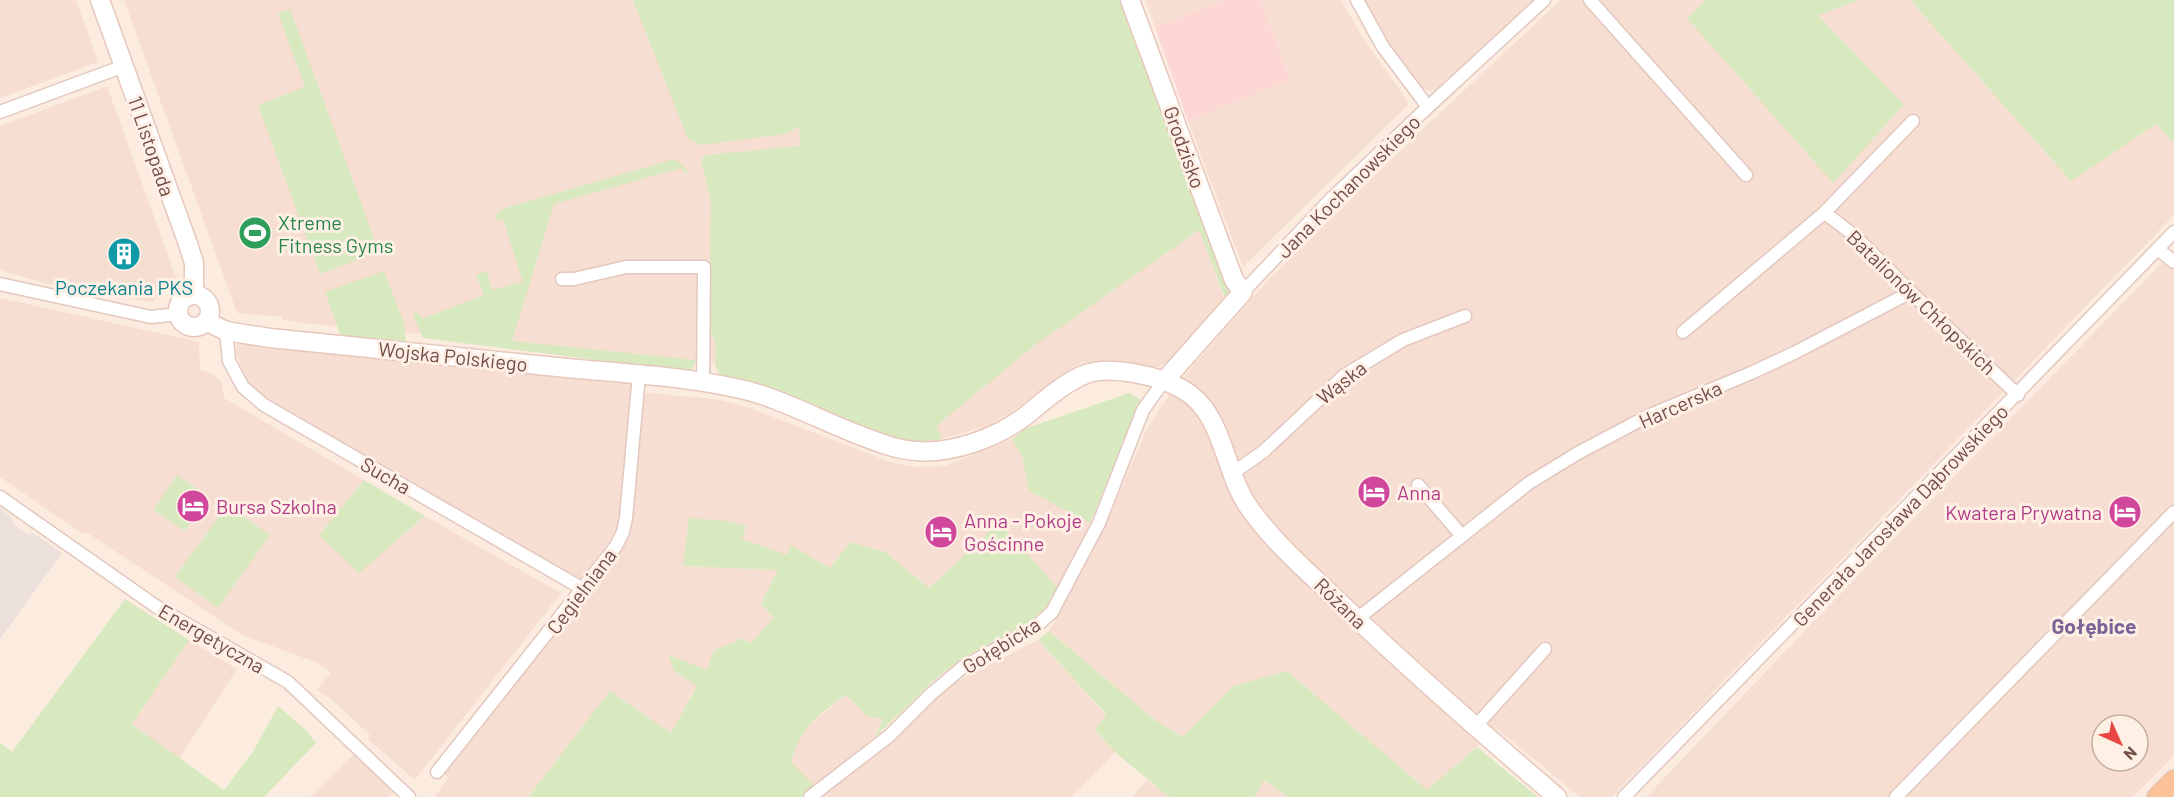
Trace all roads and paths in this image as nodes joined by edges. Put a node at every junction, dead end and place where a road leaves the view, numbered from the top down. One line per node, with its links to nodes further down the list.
1 (100, 0): 6 (street, 11 Listopada)
2 (1130, 0): 17 (street, Grodzisko)
3 (1357, 0): 7 (street)
4 (1544, 0): 7 (street, Jana Kochanowskiego)
5 (1590, 0): 10 (street)
6 (124, 66): 8 (street); 19 (street, 11 Listopada)
7 (1428, 107): 17 (street, Jana Kochanowskiego)
8 (0, 112)
9 (1913, 121): 11 (street)
10 (1746, 176)
11 (1824, 213): 18 (street, Batalionów Chłopskich); 24 (street)
12 (2174, 232): 13 (street, Generała Jarosława Dąbrowskiego)
13 (2158, 249): 14 (street); 28 (street, Generała Jarosława Dąbrowskiego)
14 (2174, 262)
15 (562, 279): 27 (street)
16 (0, 284): 20 (street)
17 (1243, 292): 26 (street, Jana Kochanowskiego)
18 (1911, 292): 28 (street, Batalionów Chłopskich); 33 (street, Harcerska)
19 (194, 294): 20 (street); 22 (street)
20 (179, 314): 22 (street)
21 (1465, 316): 29 (street, Wąska)
22 (206, 321): 23 (street, Wojska Polskiego)
23 (226, 331): 25 (street, Wojska Polskiego); 34 (street, Sucha)
24 (1683, 332)
25 (639, 375): 27 (street, Wojska Polskiego); 34 (street, Cegielniana)
26 (1163, 382): 27 (street, Wojska Polskiego); 29 (street, Różana); 41 (street, Gołębicka)
27 (703, 383)
28 (2018, 394): 43 (street, Generała Jarosława Dąbrowskiego)
29 (1233, 473): 35 (street, Różana)
30 (1418, 485): 33 (street)
31 (0, 497): 40 (street, Energetyczna)
32 (2174, 512): 44 (street)
33 (1462, 536): 35 (street, Harcerska)
34 (583, 589): 38 (street, Cegielniana)
35 (1357, 619): 37 (street, Różana)
36 (1545, 649): 37 (street)
37 (1475, 727): 42 (street, Różana)
38 (437, 772)
39 (2174, 780): 45 (main road)
40 (409, 797)
41 (810, 797)
42 (1557, 797)
43 (1624, 797)
44 (1896, 797)
45 (2157, 797)

